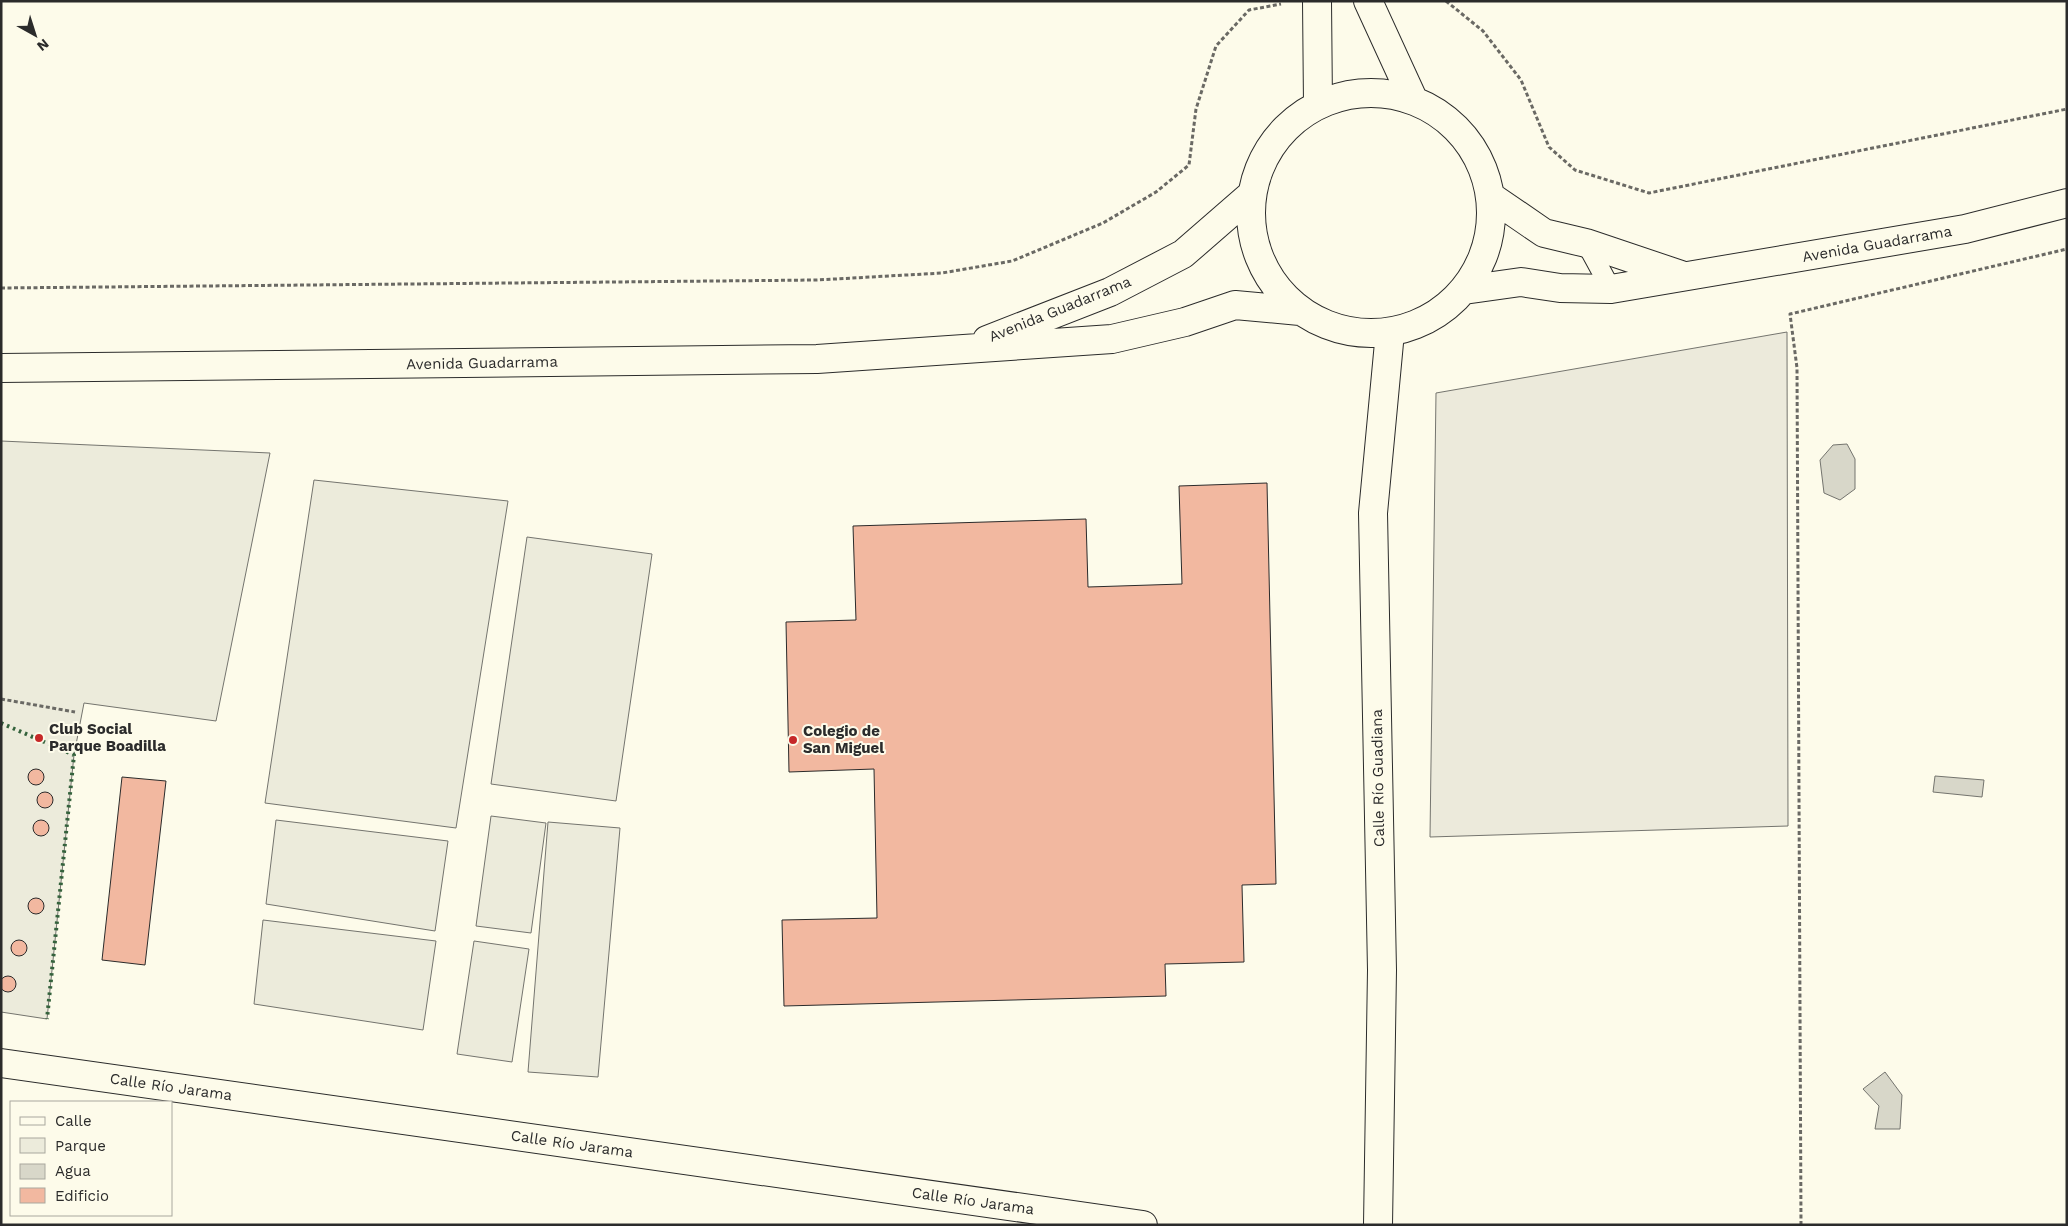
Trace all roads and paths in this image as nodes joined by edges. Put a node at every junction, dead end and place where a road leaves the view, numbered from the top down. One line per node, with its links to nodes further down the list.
1 (1368, 1): 4 (street)
2 (1446, 1): 6 (path)
3 (1304, 2): 5 (street); 13 (path)
4 (1414, 99): 5 (street); 8 (street)
5 (1318, 105): 7 (street)
6 (2067, 109)
7 (1252, 194): 16 (street); 18 (street, Avenida Guadarrama)
8 (1490, 196): 10 (street, Avenida Guadarrama); 15 (street)
9 (2067, 203): 12 (street, Avenida Guadarrama)
10 (1586, 243): 12 (street, Avenida Guadarrama); 14 (lane)
11 (2067, 250): 25 (path)
12 (1685, 276): 14 (street, Avenida Guadarrama)
13 (1, 288)
14 (1611, 289): 15 (street, Avenida Guadarrama)
15 (1464, 290): 17 (street)
16 (1300, 311): 17 (street); 18 (street, Avenida Guadarrama)
17 (1390, 332): 24 (street, Calle Río Guadiana)
18 (962, 349): 19 (street, Avenida Guadarrama)
19 (1, 368)
20 (1, 699): 21 (path)
21 (75, 712)
22 (1, 1063): 23 (street, Calle Río Jarama)
23 (1143, 1225)
24 (1378, 1225)
25 (1801, 1225)

